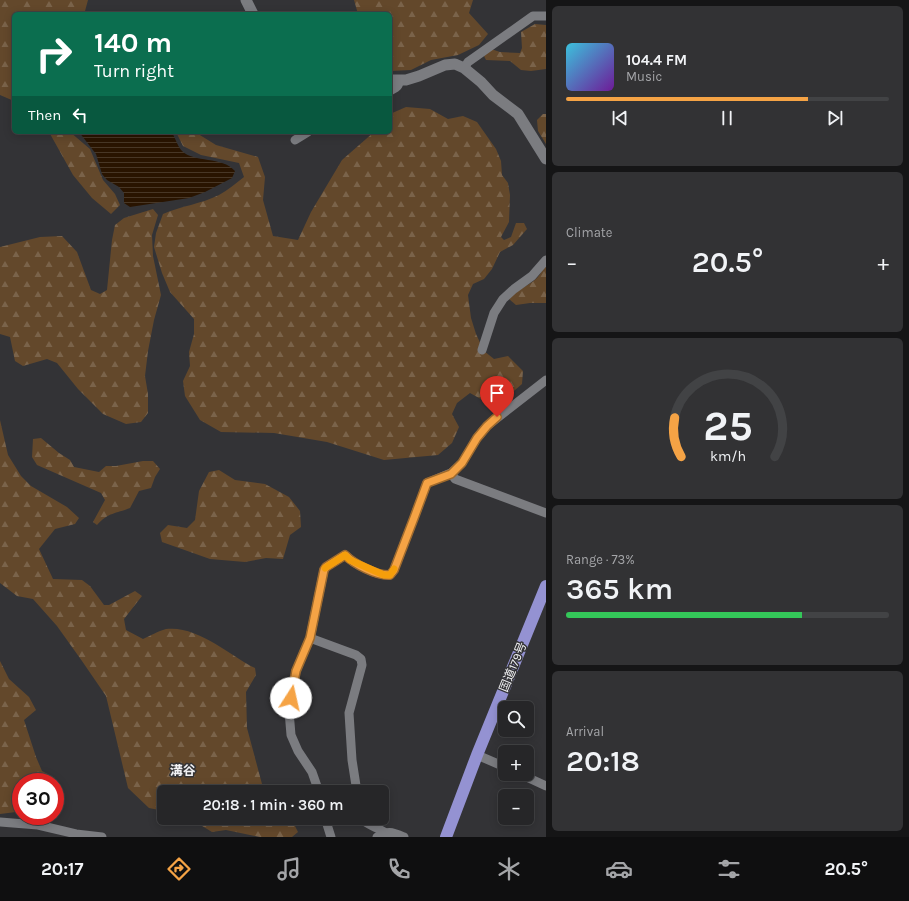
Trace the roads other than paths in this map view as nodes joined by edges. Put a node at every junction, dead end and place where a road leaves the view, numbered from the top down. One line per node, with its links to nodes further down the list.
1 (246, 0): 2 (street)
2 (252, 12)
3 (546, 16): 4 (street)
4 (464, 68): 5 (street); 9 (street)
5 (395, 81): 6 (street)
6 (392, 90)
7 (305, 134): 8 (street)
8 (295, 140)
9 (546, 159)
10 (546, 260): 11 (street)
11 (482, 350)
12 (546, 380): 13 (street)
13 (451, 474): 14 (street); 16 (street)
14 (546, 513)
15 (546, 586): 17 (highway, 国道179号)
16 (310, 638): 20 (street); 21 (street)
17 (478, 755): 18 (street); 30 (highway, 国道179号)
18 (498, 764)
19 (534, 780): 22 (street)
20 (317, 785)
21 (356, 785)
22 (546, 786)
23 (0, 822): 27 (street)
24 (327, 825): 28 (street)
25 (372, 825): 26 (street)
26 (381, 835): 29 (street)
27 (101, 837)
28 (331, 837)
29 (404, 837)
30 (446, 837)

